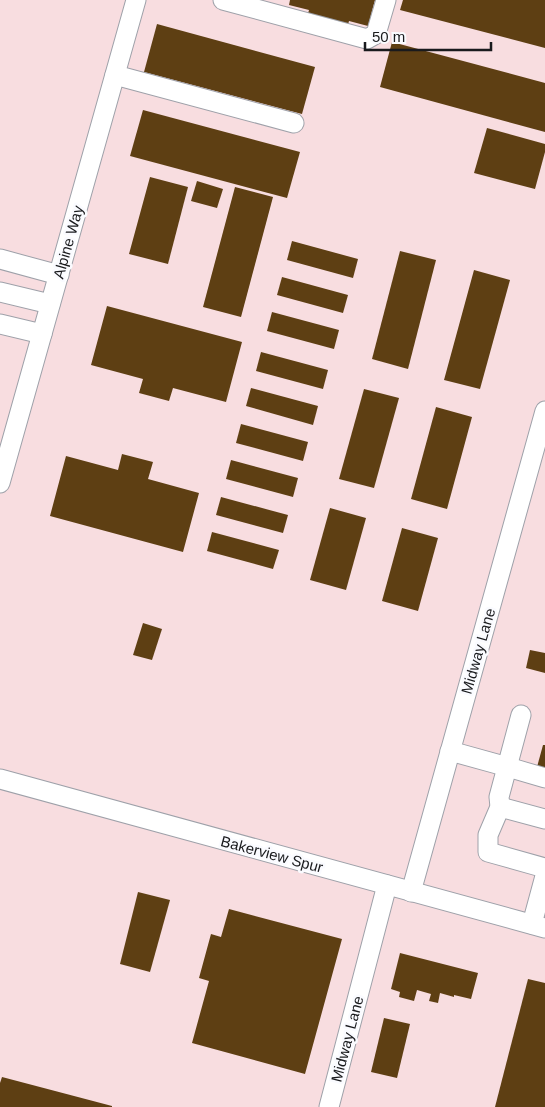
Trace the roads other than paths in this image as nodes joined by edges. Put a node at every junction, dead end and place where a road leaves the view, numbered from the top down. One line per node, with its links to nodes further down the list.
1 (136, 0): 5 (street, Alpine Way)
2 (223, 0): 4 (street)
3 (386, 0): 4 (street)
4 (270, 6)
5 (115, 75): 6 (street); 8 (street, Alpine Way)
6 (294, 124)
7 (0, 259): 8 (street)
8 (58, 275): 10 (street, Alpine Way)
9 (0, 292): 10 (street)
10 (50, 304): 12 (street, Alpine Way)
11 (0, 324): 12 (street)
12 (42, 334): 14 (street, Alpine Way)
13 (545, 411): 15 (street, Midway Lane)
14 (7, 434): 16 (street, Alpine Way)
15 (541, 441): 18 (street, Midway Lane)
16 (0, 483)
17 (522, 715): 19 (street)
18 (450, 751): 19 (street); 27 (street, Midway Lane)
19 (508, 767): 20 (street); 22 (street)
20 (545, 778)
21 (1, 783): 26 (street, Bakerview Spur)
22 (500, 807): 23 (street); 24 (street)
23 (545, 819)
24 (545, 868)
25 (545, 876): 28 (street)
26 (387, 885): 27 (street, Bakerview Spur); 29 (street, Midway Lane)
27 (411, 892): 28 (street, Bakerview Spur)
28 (538, 926)
29 (329, 1107)

